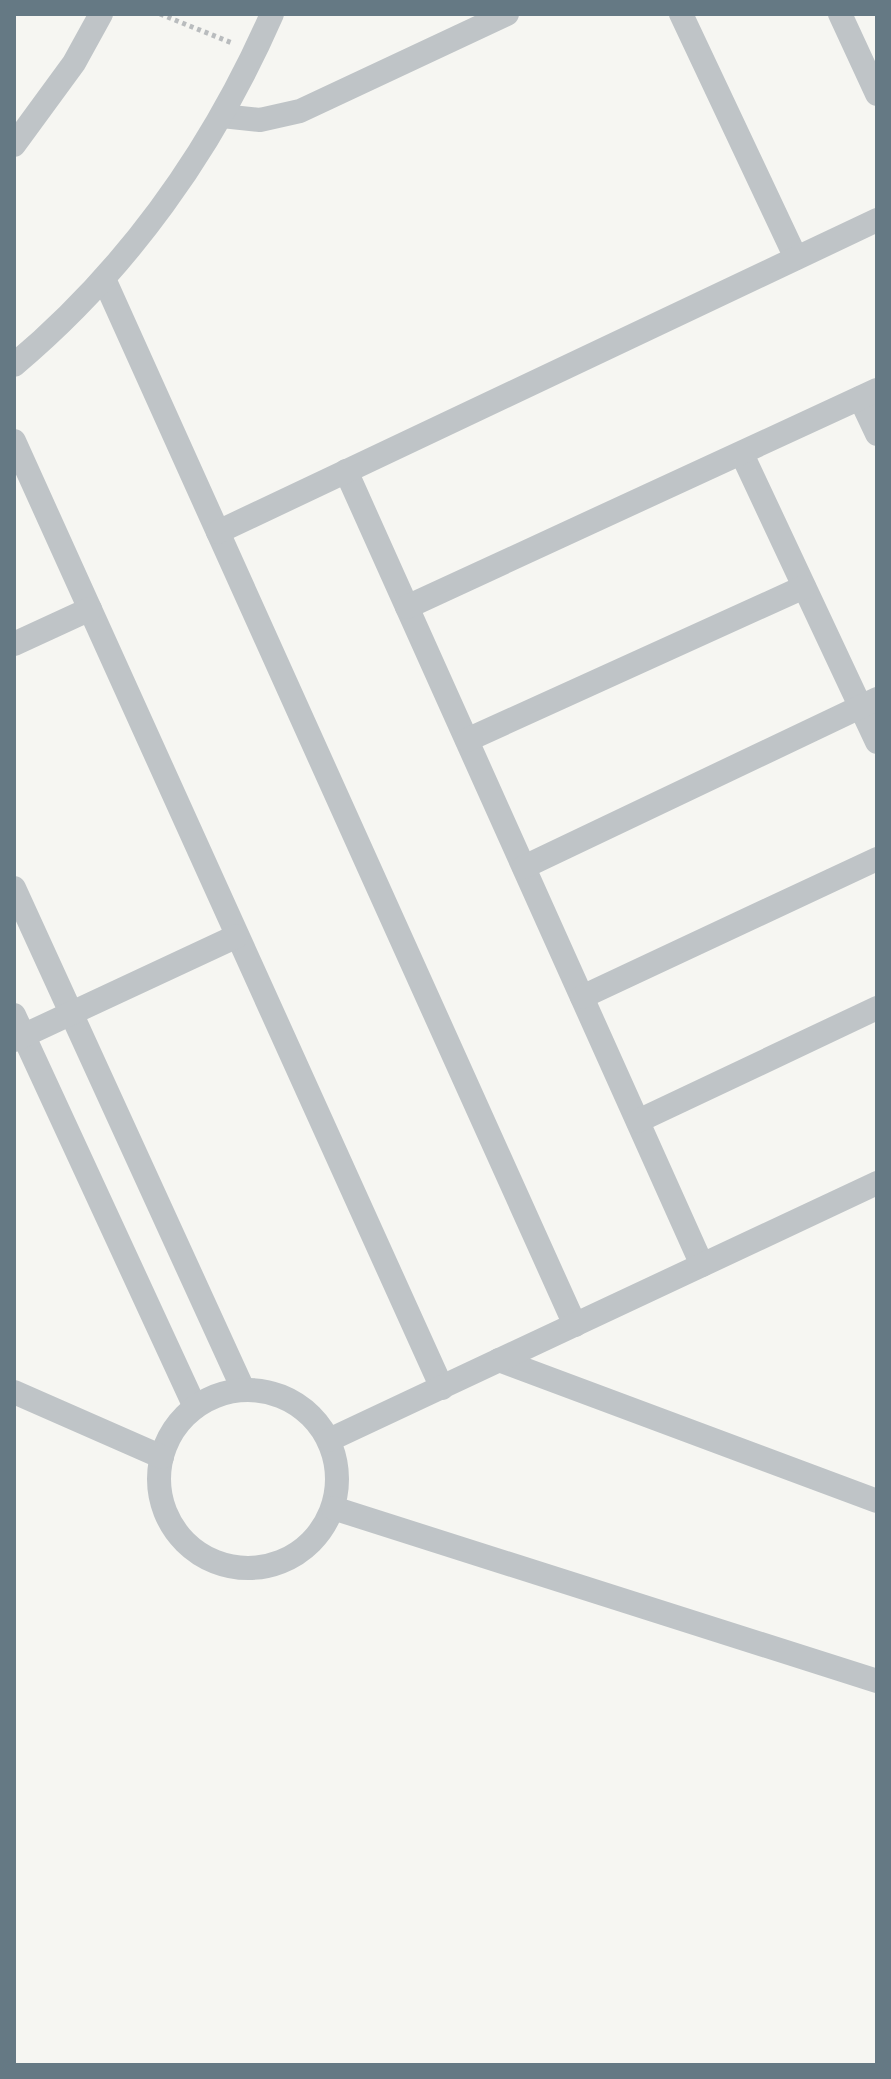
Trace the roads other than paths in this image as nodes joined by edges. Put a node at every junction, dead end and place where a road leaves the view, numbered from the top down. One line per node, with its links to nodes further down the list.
1 (101, 14): 8 (street)
2 (272, 14): 7 (street)
3 (507, 14): 7 (street)
4 (681, 14): 10 (street)
5 (840, 14): 6 (street)
6 (877, 94)
7 (222, 116): 11 (street)
8 (14, 145)
9 (877, 220): 10 (street)
10 (796, 258): 17 (street)
11 (104, 279): 12 (street); 18 (street)
12 (14, 365)
13 (868, 394): 14 (street); 16 (street)
14 (877, 434)
15 (14, 441): 21 (street)
16 (742, 454): 19 (street); 20 (street)
17 (346, 471): 18 (street); 20 (street)
18 (218, 532): 37 (street)
19 (804, 587): 23 (street); 24 (street)
20 (407, 607): 24 (street)
21 (90, 609): 22 (street); 29 (street)
22 (14, 644)
23 (869, 703): 25 (street); 27 (street)
24 (467, 740): 27 (street)
25 (877, 742)
26 (877, 859): 30 (street)
27 (524, 867): 30 (street)
28 (14, 888): 32 (street)
29 (237, 936): 32 (street); 39 (street)
30 (582, 997): 34 (street)
31 (877, 1008): 34 (street)
32 (71, 1013): 33 (street); 40 (street)
33 (17, 1030): 42 (street)
34 (638, 1121): 36 (street)
35 (877, 1183): 36 (street)
36 (702, 1265): 37 (street)
37 (575, 1325): 38 (street)
38 (499, 1360): 39 (street); 45 (street)
39 (442, 1388): 43 (street)
40 (243, 1389): 42 (street); 43 (street)
41 (14, 1392): 44 (street)
42 (195, 1407): 44 (street)
43 (329, 1440): 46 (street)
44 (162, 1457): 46 (street)
45 (877, 1501)
46 (333, 1508): 47 (street)
47 (877, 1681)

